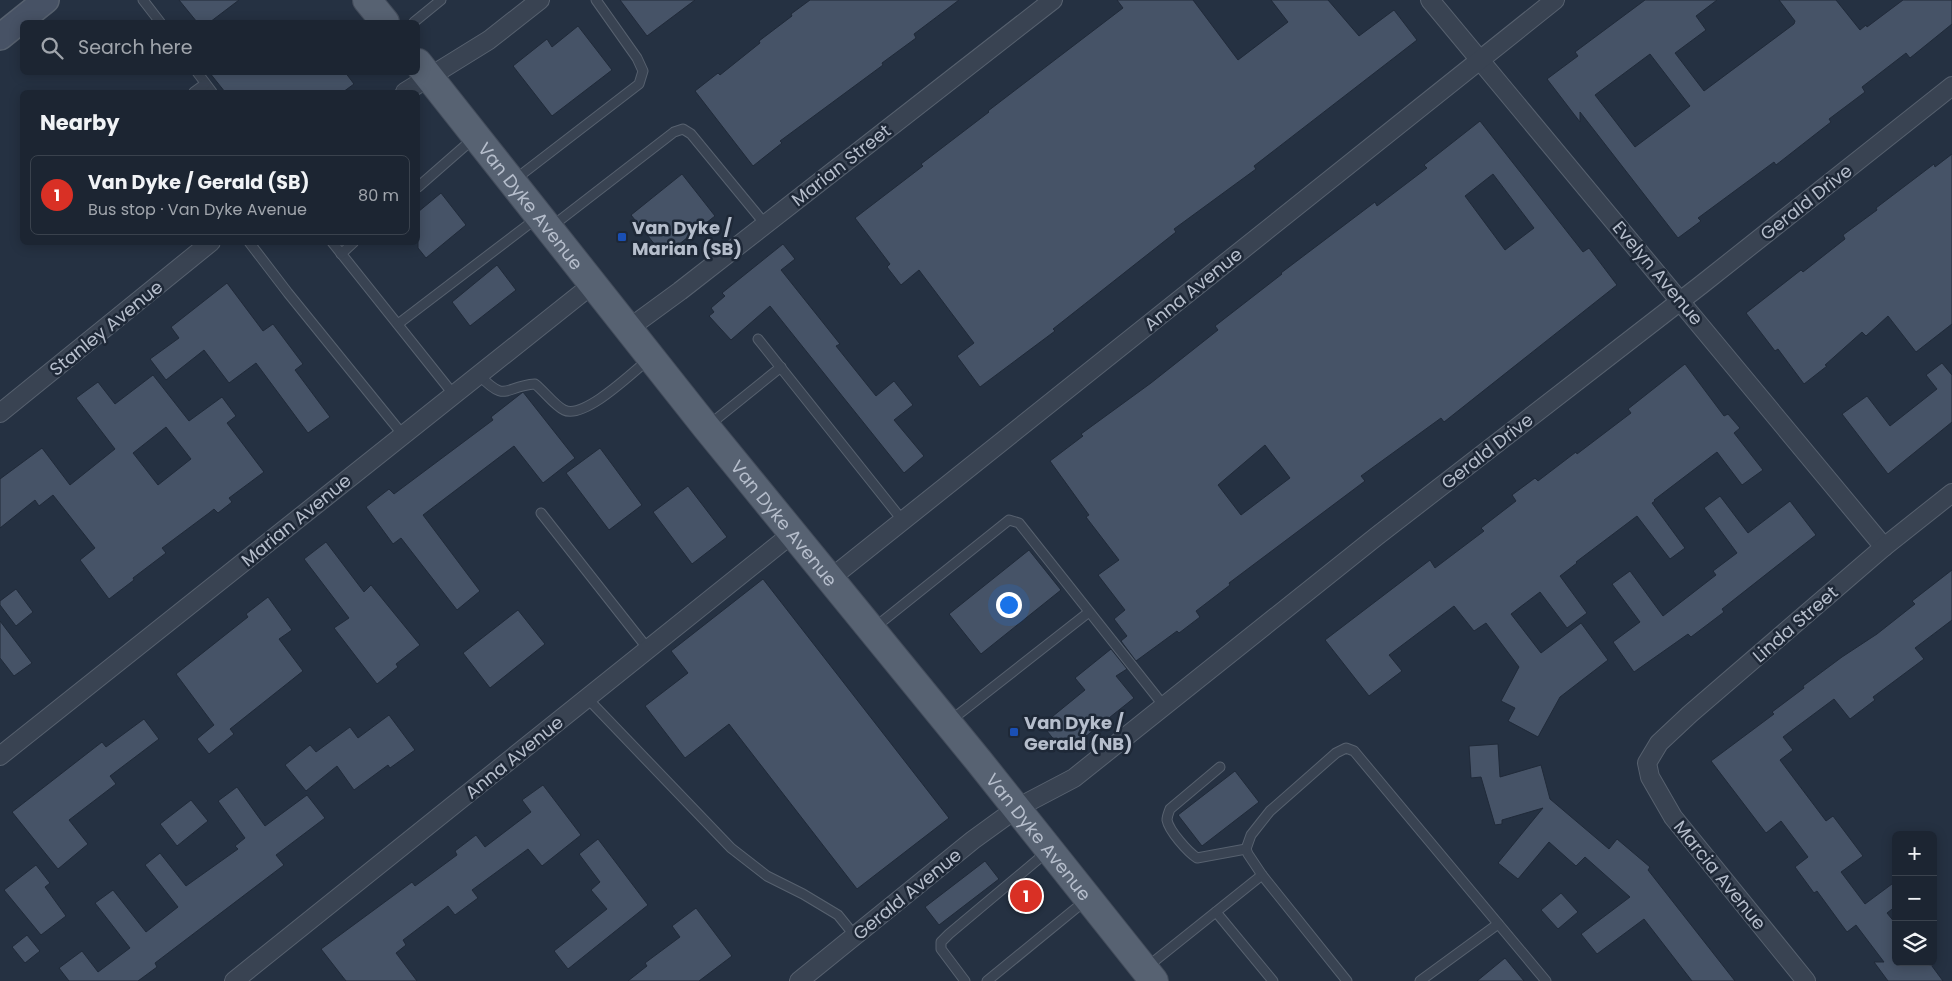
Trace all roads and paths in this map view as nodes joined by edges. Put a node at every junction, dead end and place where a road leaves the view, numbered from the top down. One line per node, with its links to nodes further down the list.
1 (46, 0): 11 (main road)
2 (143, 0): 12 (lane)
3 (367, 0): 13 (main road)
4 (441, 0): 14 (lane)
5 (540, 0): 17 (street)
6 (596, 0): 26 (lane)
7 (1053, 0): 29 (street, Marian Street)
8 (1430, 0): 16 (street, Evelyn Avenue)
9 (1555, 0): 16 (street, Anna Avenue)
10 (20, 20): 15 (main road)
11 (20, 20)
12 (158, 20)
13 (383, 20)
14 (416, 20)
15 (0, 36)
16 (1480, 59): 36 (street, Evelyn Avenue); 49 (street, Anna Avenue)
17 (423, 70): 25 (main road, Van Dyke Avenue)
18 (198, 75): 20 (lane)
19 (419, 75): 24 (street)
20 (205, 84): 22 (lane); 23 (lane)
21 (1952, 86): 36 (street, Gerald Drive)
22 (197, 90)
23 (210, 90)
24 (407, 90)
25 (476, 136): 26 (main road, Van Dyke Avenue); 27 (lane)
26 (512, 182): 28 (main road, Van Dyke Avenue)
27 (420, 185)
28 (544, 223): 29 (lane); 35 (main road, Van Dyke Avenue); 37 (lane)
29 (765, 224): 38 (street, Marian Street)
30 (208, 245): 44 (street, Stanley Avenue)
31 (251, 245): 46 (lane)
32 (334, 245): 34 (lane)
33 (351, 245): 34 (lane)
34 (341, 254): 37 (lane)
35 (593, 284): 38 (main road, Van Dyke Avenue); 42 (street, Marian Avenue)
36 (1681, 301): 51 (street, Evelyn Avenue); 57 (street, Gerald Drive)
37 (398, 324): 43 (lane)
38 (628, 329): 40 (main road, Van Dyke Avenue)
39 (758, 339): 41 (lane)
40 (651, 358): 42 (lane); 45 (main road, Van Dyke Avenue)
41 (781, 367): 45 (lane); 49 (lane)
42 (478, 375): 43 (street, Marian Avenue)
43 (454, 394): 46 (street, Marian Avenue)
44 (0, 413)
45 (706, 427): 50 (main road, Van Dyke Avenue)
46 (403, 435): 59 (street, Marian Avenue)
47 (1952, 493): 51 (street, Linda Street)
48 (541, 513): 55 (lane)
49 (903, 521): 52 (street, Anna Avenue)
50 (793, 533): 52 (main road, Van Dyke Avenue); 55 (street, Anna Avenue)
51 (1884, 547): 60 (street, Linda Street)
52 (831, 578): 54 (main road, Van Dyke Avenue)
53 (1089, 612): 54 (lane); 57 (lane); 58 (lane)
54 (872, 630): 58 (main road, Van Dyke Avenue)
55 (648, 649): 56 (street, Anna Avenue)
56 (587, 698): 69 (lane); 71 (street, Anna Avenue)
57 (1164, 706): 62 (street, Gerald Drive)
58 (948, 722): 62 (main road, Van Dyke Avenue)
59 (0, 756)
60 (1647, 763): 79 (street, Marcia Avenue)
61 (1220, 767): 63 (lane)
62 (1017, 808): 64 (main road, Van Dyke Avenue); 69 (street, Gerald Avenue)
63 (1246, 849): 65 (lane); 68 (lane)
64 (1050, 850): 66 (main road, Van Dyke Avenue); 73 (lane)
65 (1262, 875): 67 (lane); 76 (lane)
66 (1088, 898): 70 (main road, Van Dyke Avenue); 74 (lane)
67 (1216, 912): 70 (lane); 75 (lane)
68 (1498, 924): 77 (lane); 78 (lane)
69 (855, 936): 72 (street, Gerald Avenue)
70 (1149, 975)
71 (234, 981)
72 (799, 981)
73 (965, 981)
74 (987, 981)
75 (1274, 981)
76 (1347, 981)
77 (1420, 981)
78 (1546, 981)
79 (1806, 981)

